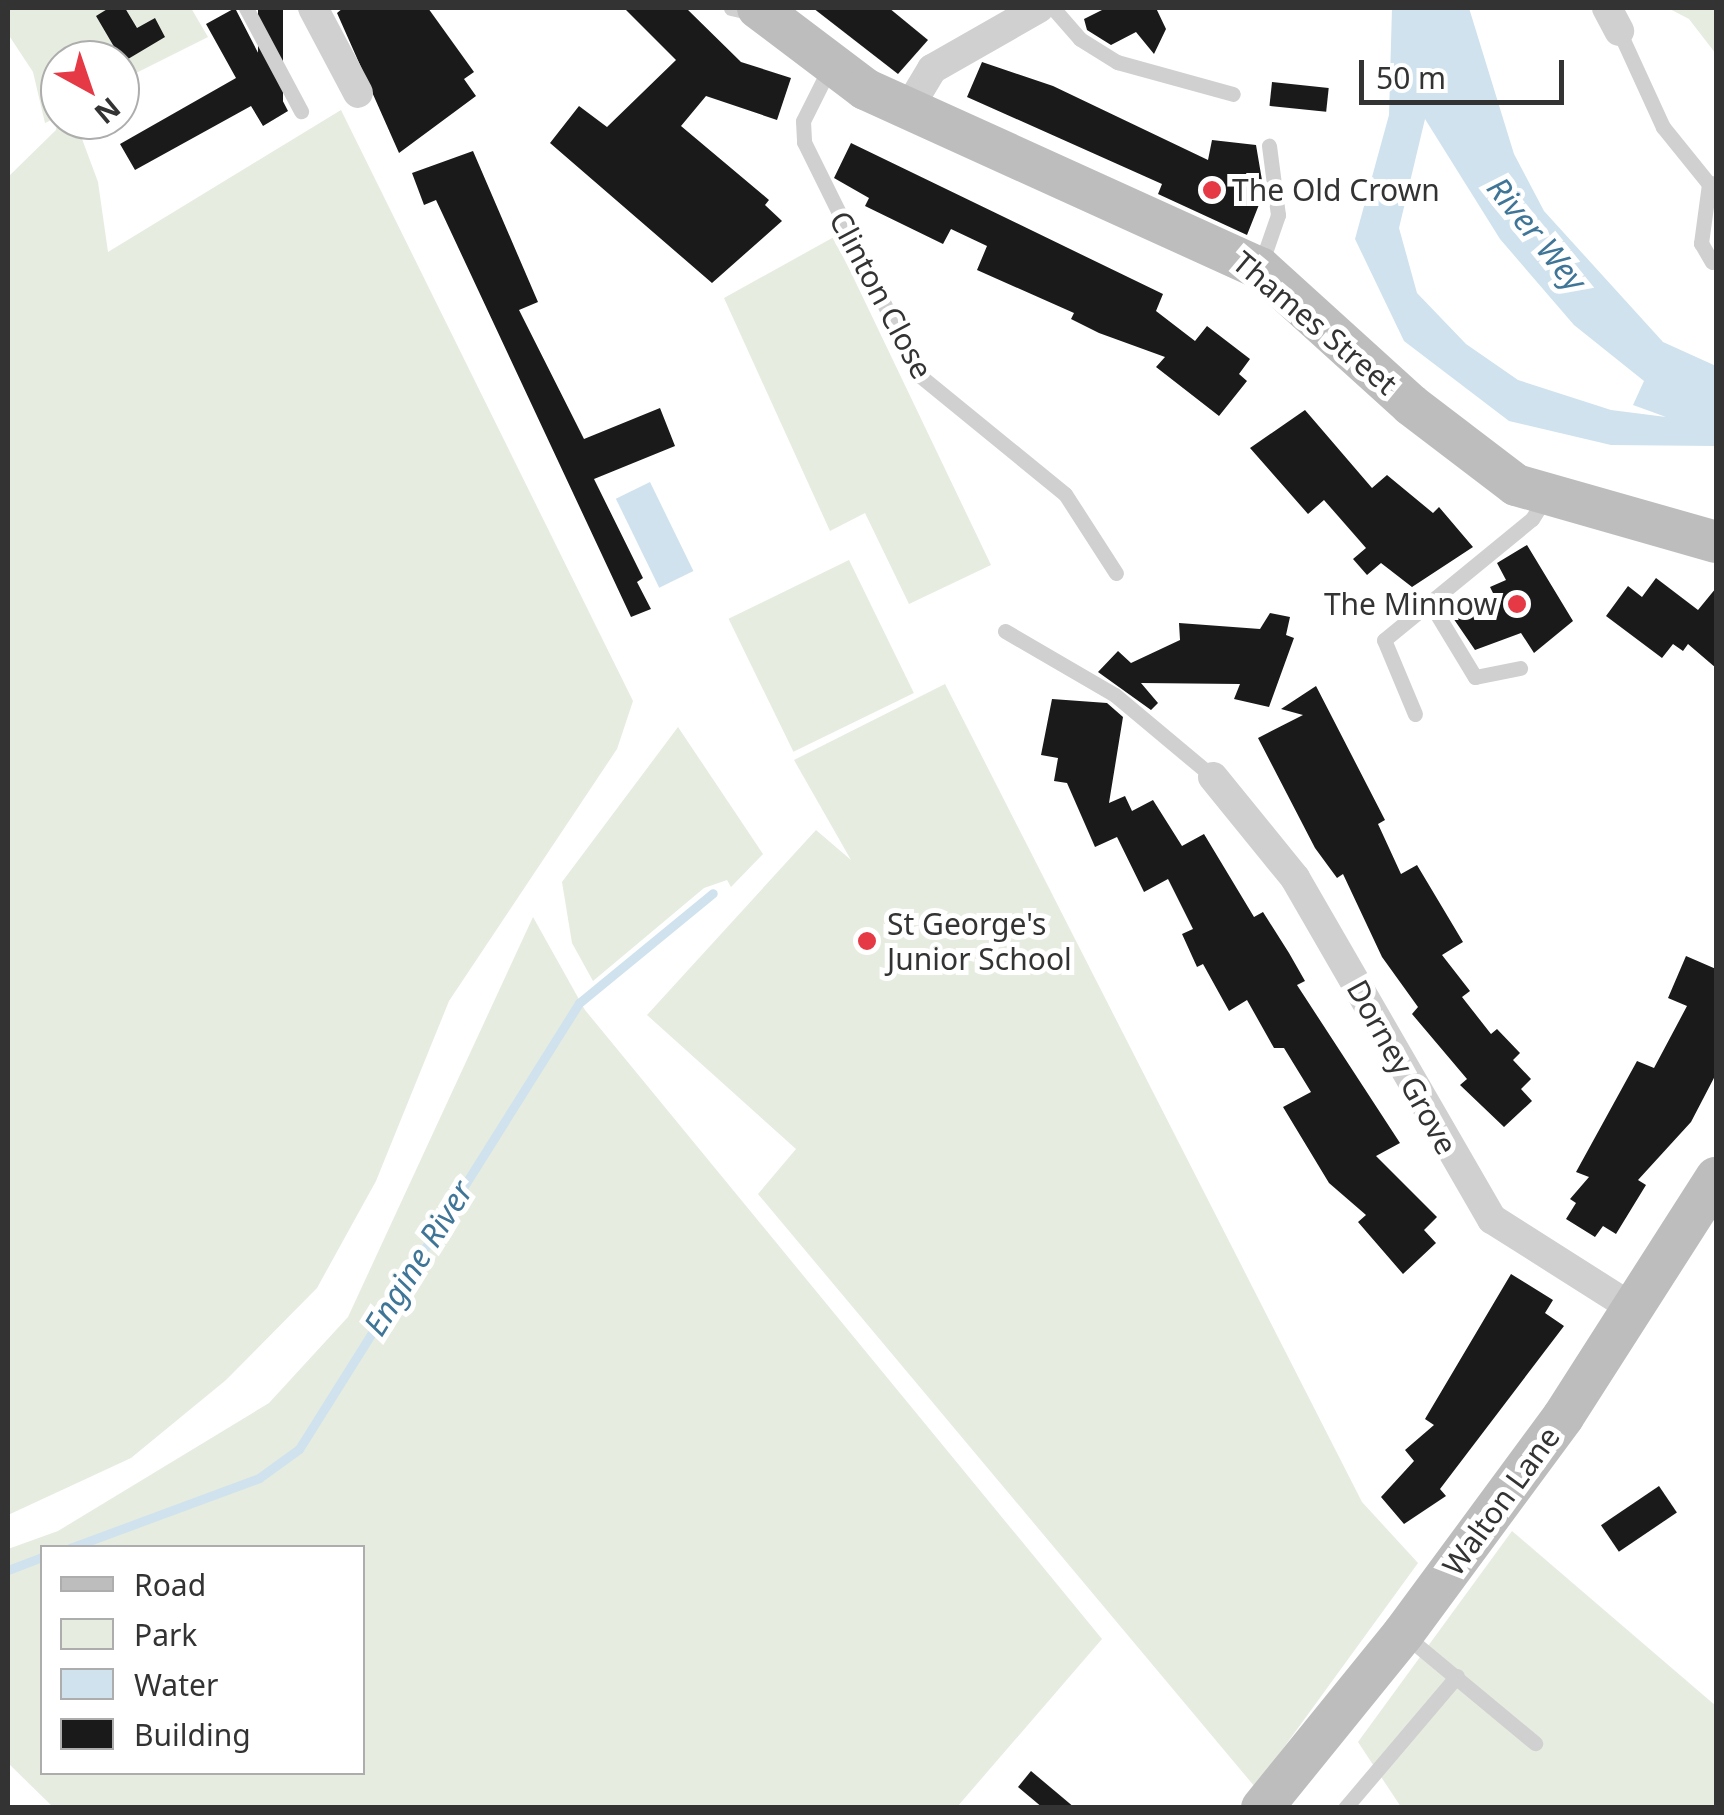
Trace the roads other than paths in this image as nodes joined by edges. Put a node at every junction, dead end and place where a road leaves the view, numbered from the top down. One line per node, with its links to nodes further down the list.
1 (246, 8): 11 (lane)
2 (313, 8): 8 (street)
3 (1039, 8): 10 (street)
4 (1054, 8): 9 (lane)
5 (752, 10): 7 (street, Thames Street)
6 (1613, 19): 13 (lane)
7 (829, 68): 10 (street, Thames Street); 18 (lane, Clinton Close)
8 (358, 93)
9 (1233, 94)
10 (908, 109): 15 (street, Thames Street)
11 (301, 112)
12 (1269, 146): 15 (lane)
13 (1712, 184): 14 (lane)
14 (1712, 262)
15 (1260, 268): 16 (street, Thames Street)
16 (1546, 496): 17 (street, Thames Street); 19 (lane)
17 (1716, 542)
18 (1116, 573)
19 (1432, 606): 21 (lane); 22 (lane)
20 (1005, 631): 23 (lane)
21 (1520, 668)
22 (1415, 714)
23 (1213, 776): 25 (street, Dorney Grove)
24 (1716, 1178): 25 (street, Walton Lane)
25 (1637, 1312): 26 (street, Walton Lane)
26 (1403, 1634): 27 (lane); 29 (street, Walton Lane)
27 (1457, 1676): 28 (lane); 30 (lane)
28 (1534, 1744)
29 (1262, 1808)
30 (1345, 1808)

